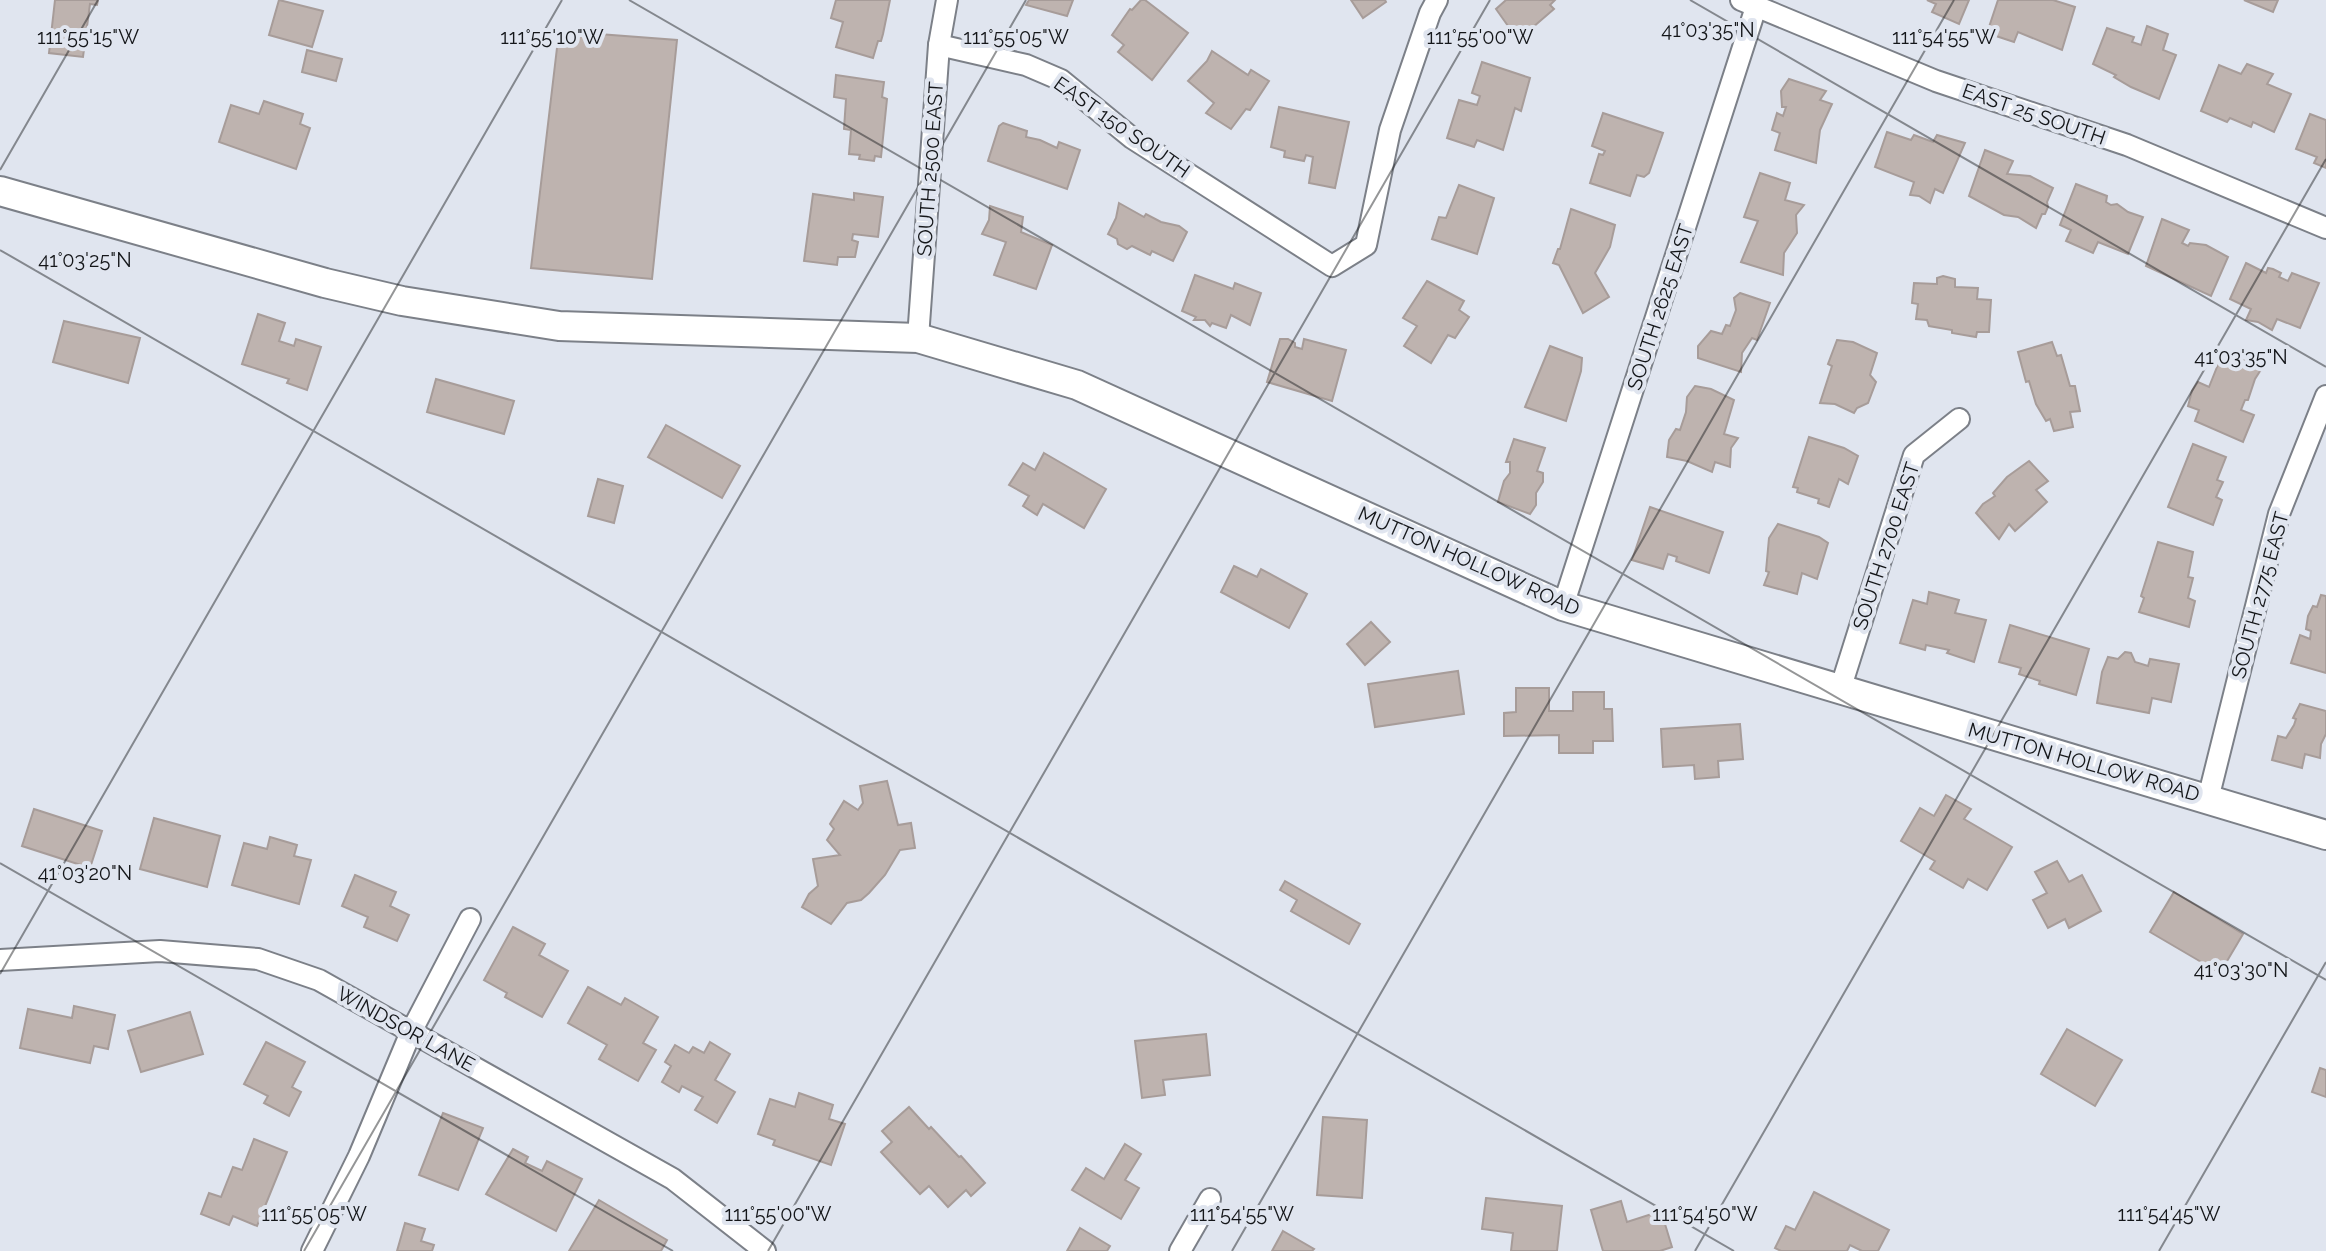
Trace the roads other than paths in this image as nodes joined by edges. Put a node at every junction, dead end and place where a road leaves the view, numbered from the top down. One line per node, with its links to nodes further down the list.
1 (947, 0): 4 (street, SOUTH 2500 EAST)
2 (1437, 0): 4 (street, EAST 150 SOUTH)
3 (1749, 4): 6 (street, EAST 25 SOUTH); 10 (street, SOUTH 2625 EAST)
4 (939, 45): 7 (street, SOUTH 2500 EAST)
5 (0, 191): 7 (street, MUTTON HOLLOW ROAD)
6 (2326, 228)
7 (918, 338): 10 (street, MUTTON HOLLOW ROAD)
8 (2326, 396): 12 (street, SOUTH 2775 EAST)
9 (1959, 419): 11 (street, SOUTH 2700 EAST)
10 (1563, 606): 11 (street, MUTTON HOLLOW ROAD)
11 (1840, 690): 12 (street, MUTTON HOLLOW ROAD)
12 (2208, 799): 13 (street, MUTTON HOLLOW ROAD)
13 (2326, 835)
14 (470, 919): 16 (street)
15 (0, 960): 16 (street, WINDSOR LANE)
16 (411, 1032): 18 (street); 19 (street, WINDSOR LANE)
17 (1210, 1199): 20 (street)
18 (312, 1251)
19 (765, 1251)
20 (1180, 1251)

